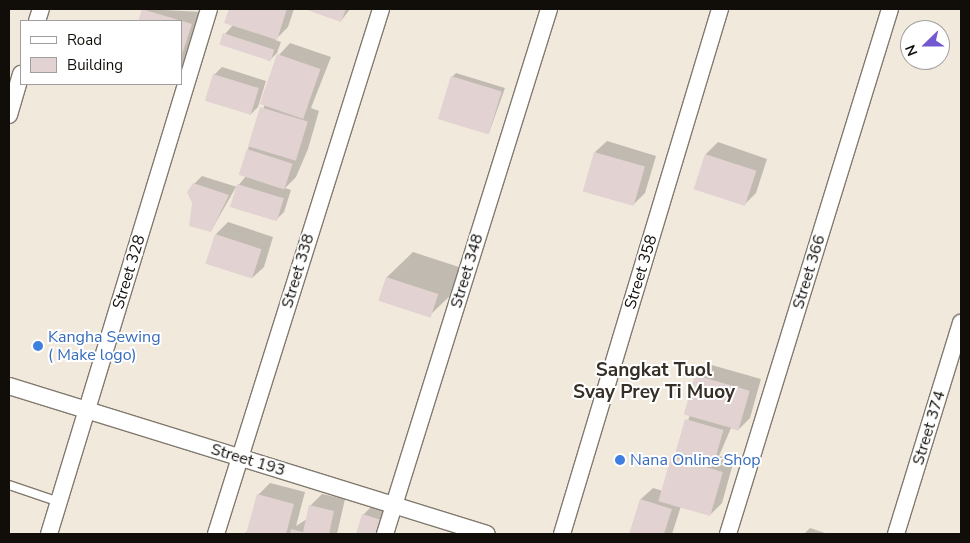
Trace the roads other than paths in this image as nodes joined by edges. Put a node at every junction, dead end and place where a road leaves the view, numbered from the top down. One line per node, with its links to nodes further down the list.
1 (210, 9): 10 (street, Street 328)
2 (381, 9): 11 (street, Street 338)
3 (549, 9): 14 (street, Street 348)
4 (720, 9): 19 (street, Street 358)
5 (890, 9): 20 (street, Street 366)
6 (20, 77): 7 (street)
7 (9, 115)
8 (961, 323): 21 (street, Street 374)
9 (9, 386): 10 (street, Street 193)
10 (87, 410): 11 (street, Street 193); 13 (street, Street 328)
11 (240, 458): 14 (street, Street 193); 16 (street, Street 338)
12 (9, 485): 13 (lane)
13 (59, 502): 15 (street, Street 328)
14 (394, 505): 17 (street, Street 348); 18 (street, Street 193)
15 (49, 534)
16 (216, 534)
17 (385, 534)
18 (487, 534)
19 (562, 534)
20 (728, 534)
21 (896, 534)

